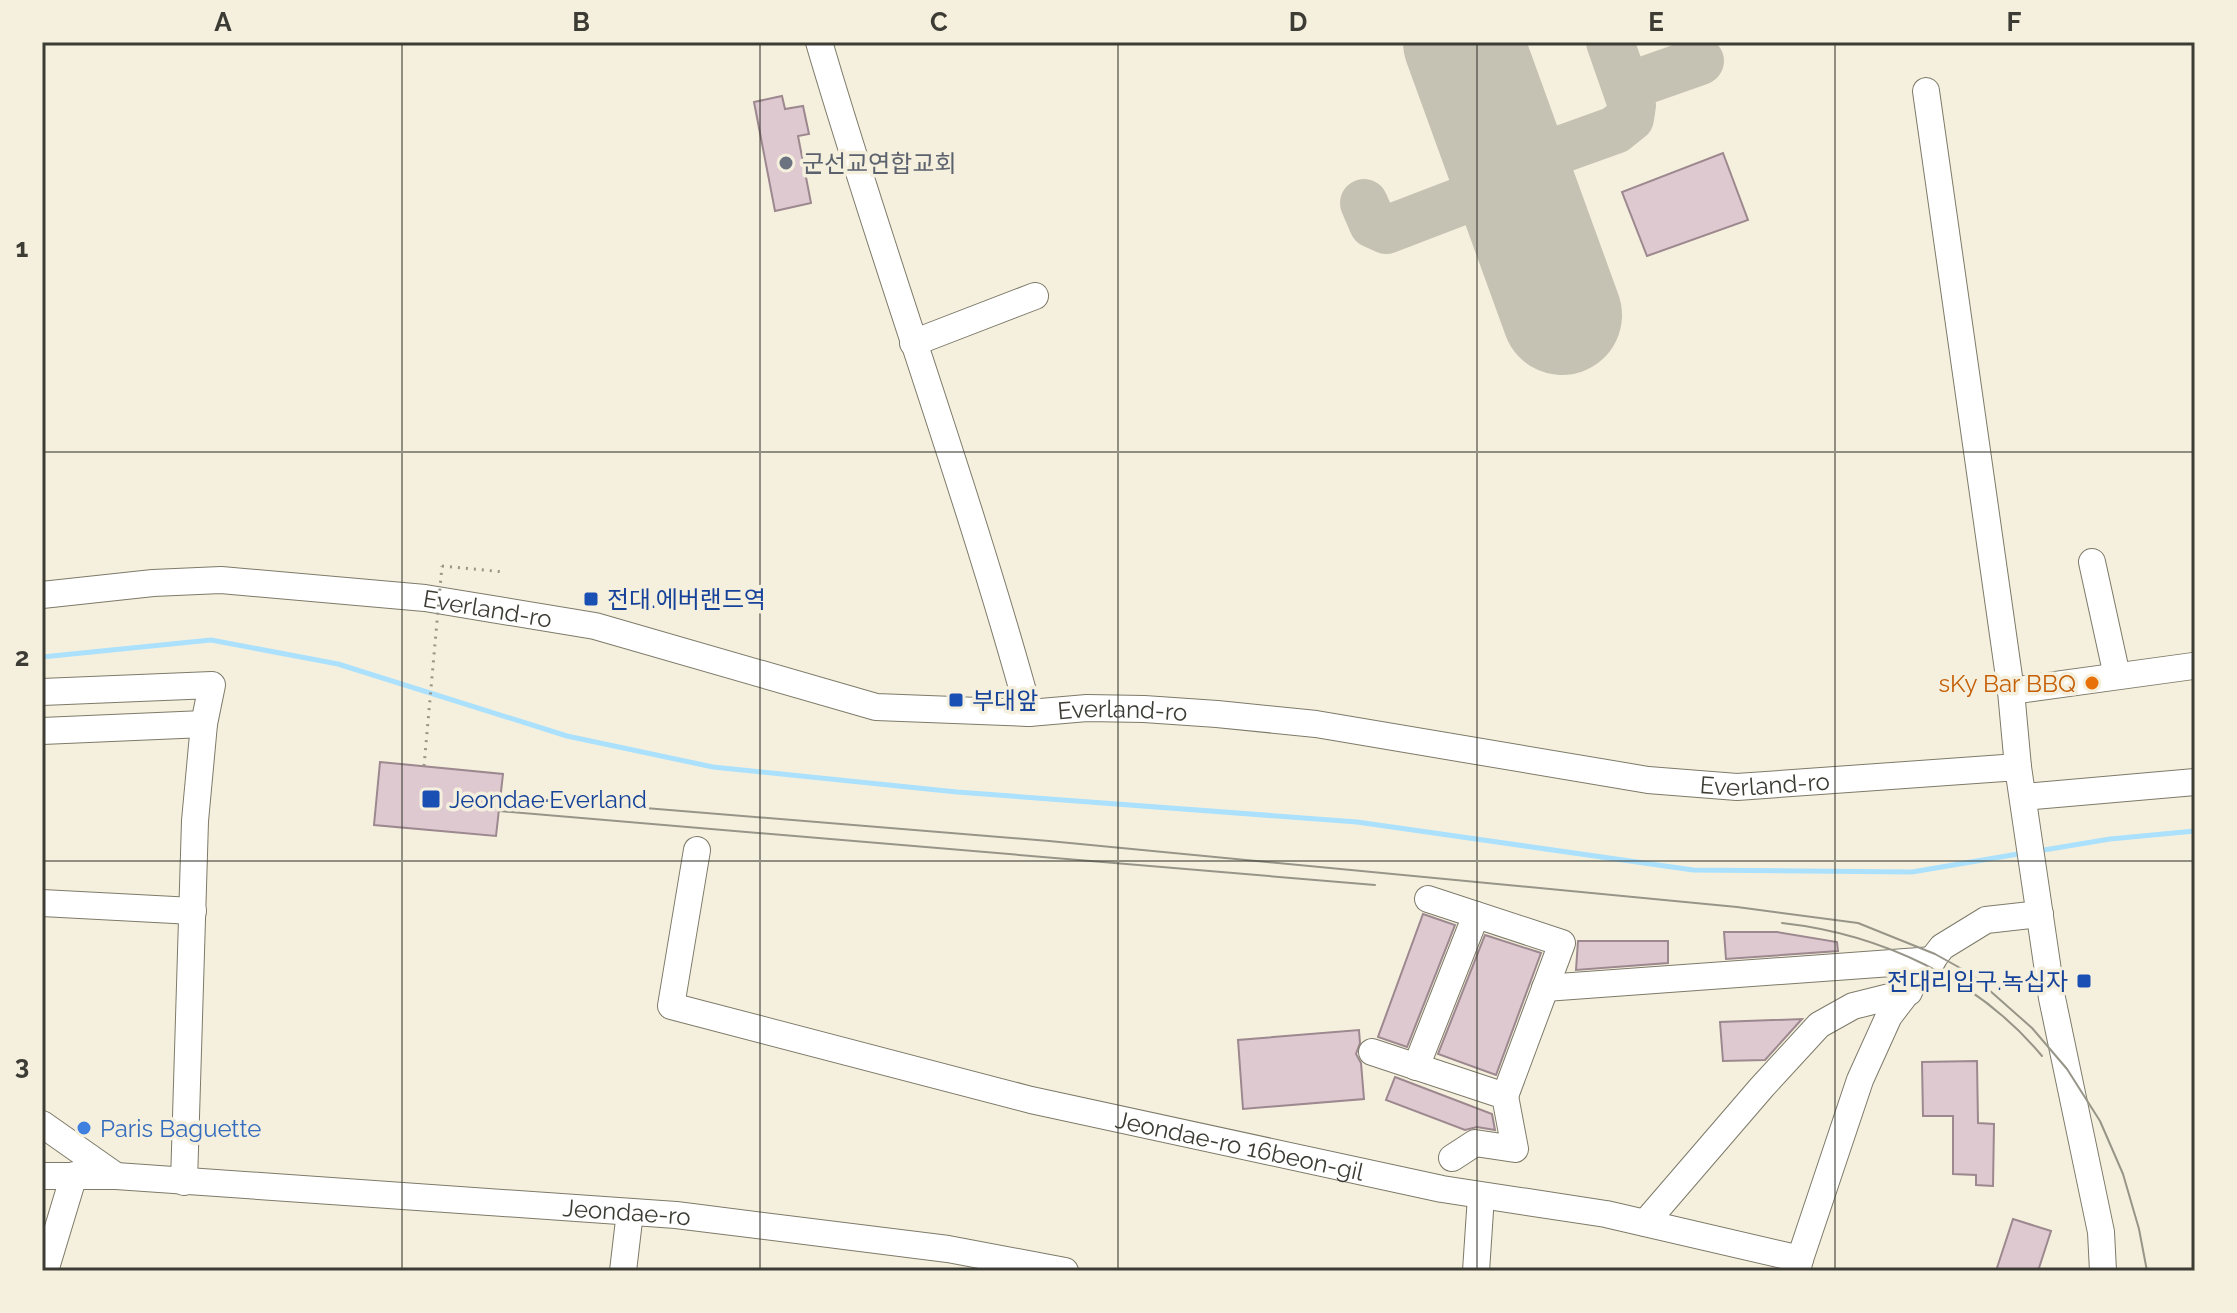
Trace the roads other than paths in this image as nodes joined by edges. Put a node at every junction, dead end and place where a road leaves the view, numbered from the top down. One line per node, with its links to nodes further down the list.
1 (819, 42): 4 (street)
2 (1926, 91): 9 (street)
3 (1035, 296): 4 (street)
4 (913, 343): 11 (street)
5 (2092, 562): 8 (street)
6 (42, 595): 11 (street, Everland-ro)
7 (2193, 666): 8 (street)
8 (2117, 676): 9 (street)
9 (2011, 691): 14 (street)
10 (42, 692): 12 (street)
11 (1029, 713): 14 (street, Everland-ro)
12 (204, 724): 13 (street); 21 (street)
13 (42, 731)
14 (2018, 767): 16 (street)
15 (2195, 782): 16 (street)
16 (2024, 807): 20 (street)
17 (697, 850): 35 (street, Jeondae-ro 16beon-gil)
18 (1428, 899): 22 (street)
19 (42, 903): 21 (street)
20 (2039, 904): 23 (street); 43 (street)
21 (193, 911): 34 (street)
22 (1476, 915): 24 (street); 27 (street)
23 (1933, 960): 24 (street); 25 (street)
24 (1545, 988): 28 (street)
25 (1909, 992): 37 (street); 38 (street)
26 (1372, 1052): 27 (street)
27 (1416, 1067): 28 (street)
28 (1505, 1096): 30 (street)
29 (42, 1124): 33 (street)
30 (1452, 1158)
31 (74, 1175): 32 (street, Jeondae-ro); 33 (street, Jeondae-ro); 39 (street)
32 (42, 1176)
33 (116, 1176): 34 (street, Jeondae-ro)
34 (184, 1182): 36 (street, Jeondae-ro)
35 (1481, 1196): 37 (street, Jeondae-ro 16beon-gil); 42 (street)
36 (630, 1212): 40 (street); 41 (street, Jeondae-ro)
37 (1645, 1223): 38 (street, Jeondae-ro 16beon-gil)
38 (1798, 1265)
39 (45, 1271)
40 (623, 1271)
41 (1065, 1271)
42 (1476, 1271)
43 (2103, 1271)

